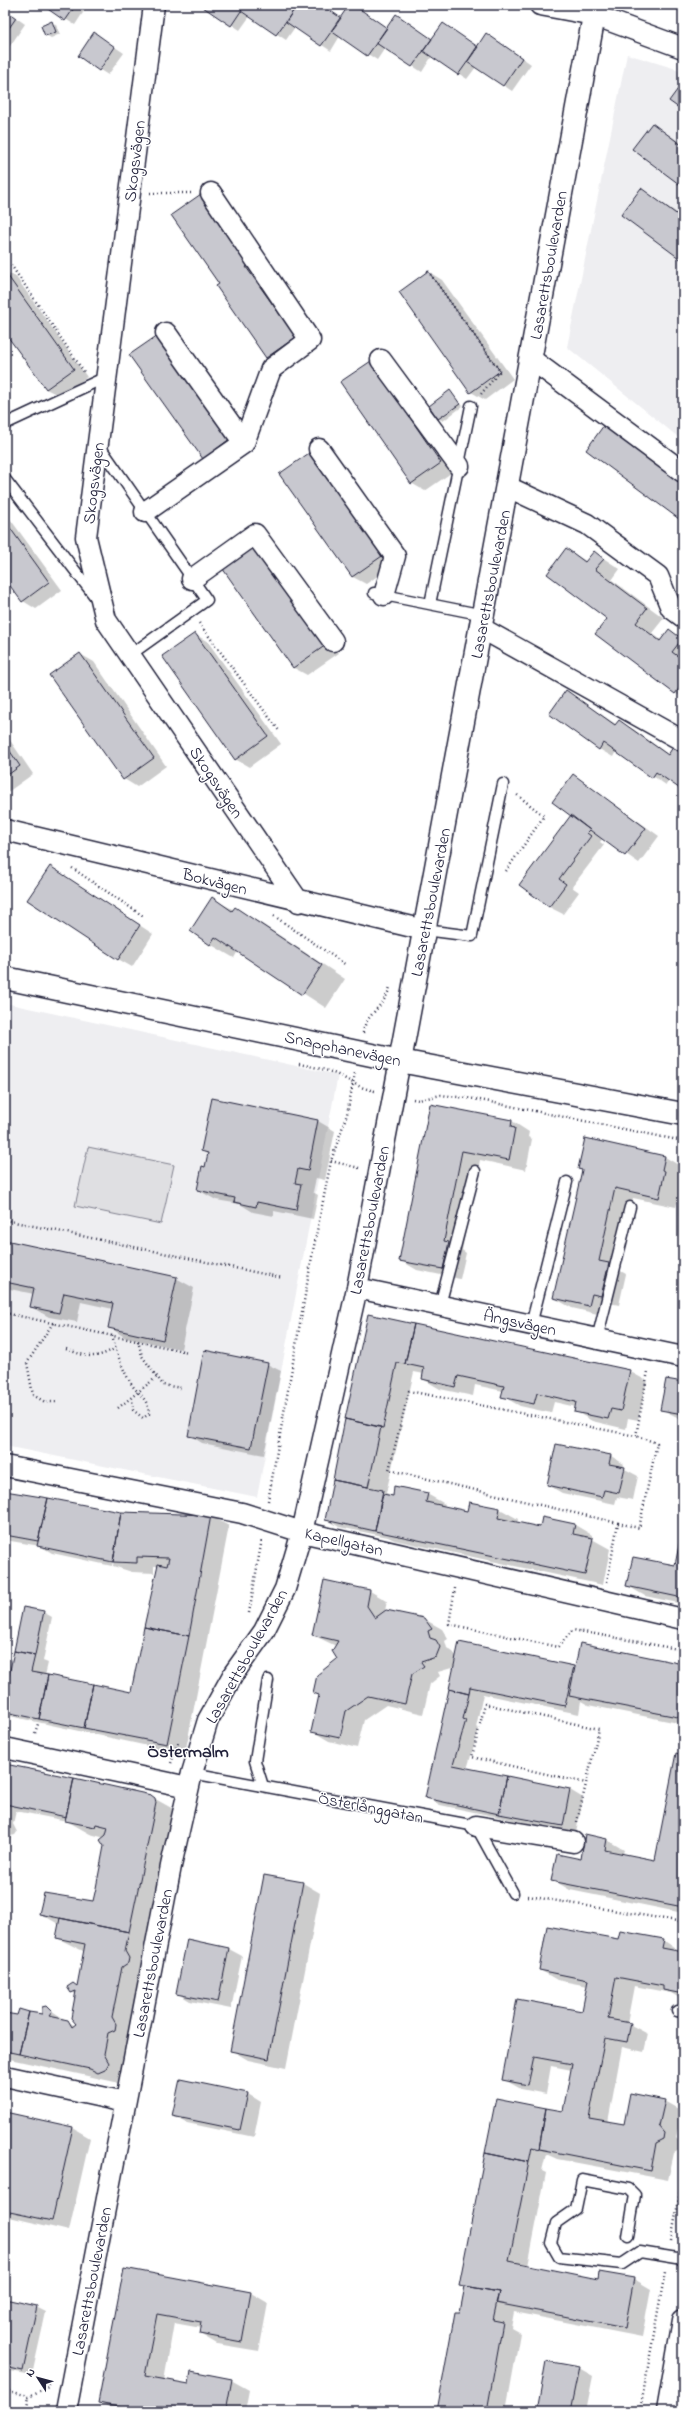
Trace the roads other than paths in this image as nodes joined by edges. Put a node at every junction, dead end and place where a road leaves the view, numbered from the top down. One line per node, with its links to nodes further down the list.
1 (154, 5): 9 (street, Skogsvägen)
2 (540, 5): 3 (street)
3 (595, 10): 4 (street); 7 (street, Lasarettsboulevarden)
4 (683, 48)
5 (211, 193): 12 (street)
6 (166, 333): 12 (street)
7 (531, 359): 16 (street); 18 (street, Lasarettsboulevarden)
8 (381, 360): 15 (street)
9 (99, 380): 11 (lane); 13 (street, Skogsvägen)
10 (471, 406): 15 (lane)
11 (5, 424)
12 (244, 443): 19 (street)
13 (98, 444): 19 (lane); 23 (street, Skogsvägen)
14 (319, 449): 21 (street)
15 (459, 466): 22 (lane)
16 (683, 472)
17 (5, 479): 23 (lane)
18 (508, 487): 24 (street); 25 (street, Lasarettsboulevarden)
19 (145, 512): 20 (lane)
20 (192, 579): 26 (street); 27 (lane)
21 (379, 594): 22 (lane)
22 (430, 604): 25 (lane)
23 (104, 608): 27 (street, Skogsvägen)
24 (683, 617)
25 (482, 622): 28 (street); 32 (street, Lasarettsboulevarden)
26 (333, 641)
27 (130, 655): 31 (street, Skogsvägen)
28 (683, 741)
29 (503, 784): 32 (lane)
30 (5, 830): 31 (street, Bokvägen)
31 (299, 902): 32 (street, Bokvägen)
32 (425, 930): 34 (street, Lasarettsboulevarden)
33 (5, 978): 34 (street, Snapphanevägen)
34 (400, 1061): 35 (street, Snapphanevägen); 39 (street, Lasarettsboulevarden)
35 (683, 1114)
36 (474, 1171): 40 (lane)
37 (567, 1182): 41 (lane)
38 (630, 1207): 42 (lane)
39 (357, 1288): 40 (street, Ängsvägen); 45 (street, Lasarettsboulevarden)
40 (440, 1305): 41 (street, Ängsvägen)
41 (531, 1325): 42 (street, Ängsvägen)
42 (597, 1339): 43 (street, Ängsvägen)
43 (683, 1357)
44 (5, 1466): 45 (street, Kapellgatan)
45 (302, 1532): 46 (street, Kapellgatan); 49 (street, Lasarettsboulevarden)
46 (683, 1619)
47 (268, 1680): 50 (lane)
48 (5, 1748): 49 (street, Österlånggatan)
49 (190, 1780): 50 (lane, Österlånggatan); 55 (street, Lasarettsboulevarden)
50 (262, 1786): 51 (lane, Österlånggatan)
51 (476, 1826): 52 (street); 53 (lane)
52 (573, 1842)
53 (513, 1893)
54 (5, 2076): 55 (street)
55 (125, 2102): 60 (street, Lasarettsboulevarden)
56 (628, 2236): 57 (lane)
57 (683, 2259)
58 (683, 2320): 61 (street)
59 (683, 2404): 62 (street)
60 (66, 2411)
61 (667, 2411)
62 (682, 2411)

